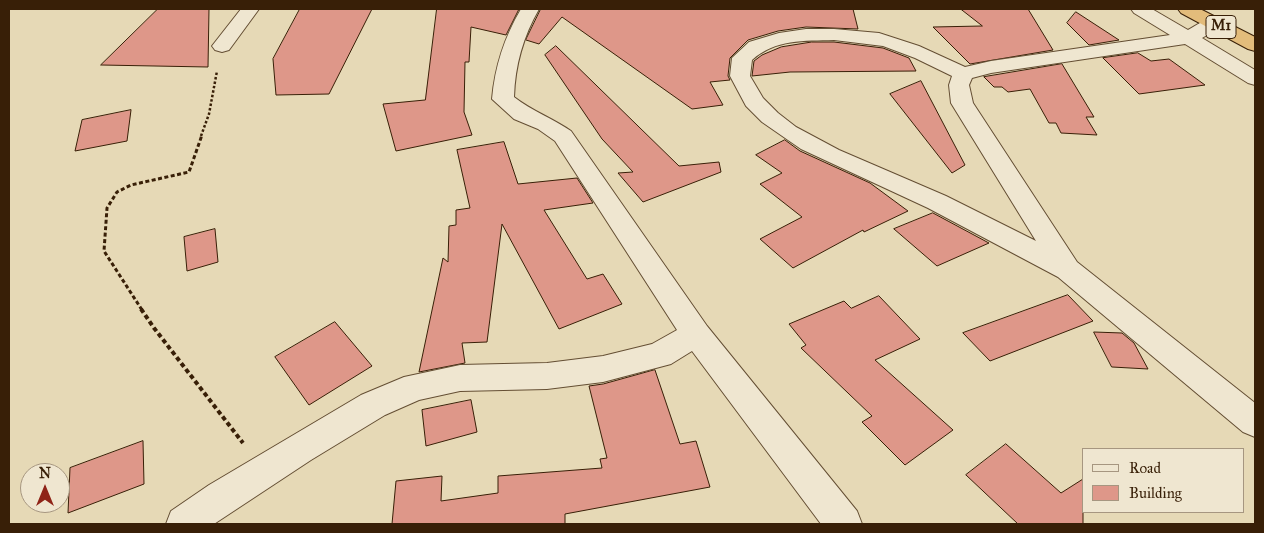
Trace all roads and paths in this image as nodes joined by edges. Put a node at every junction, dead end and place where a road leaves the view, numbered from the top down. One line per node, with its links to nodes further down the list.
1 (250, 9): 8 (street)
2 (530, 9): 12 (street)
3 (1140, 9): 6 (street)
4 (1187, 9): 5 (highway, M1)
5 (1214, 23): 6 (street); 7 (highway, M1)
6 (1189, 38): 9 (street); 10 (street)
7 (1255, 45)
8 (222, 46): 14 (path)
9 (963, 74): 11 (street); 11 (street)
10 (1255, 79)
11 (1067, 270): 13 (street)
12 (696, 334): 14 (street); 16 (street)
13 (1255, 422)
14 (264, 469): 15 (street)
15 (184, 524)
16 (844, 524)

